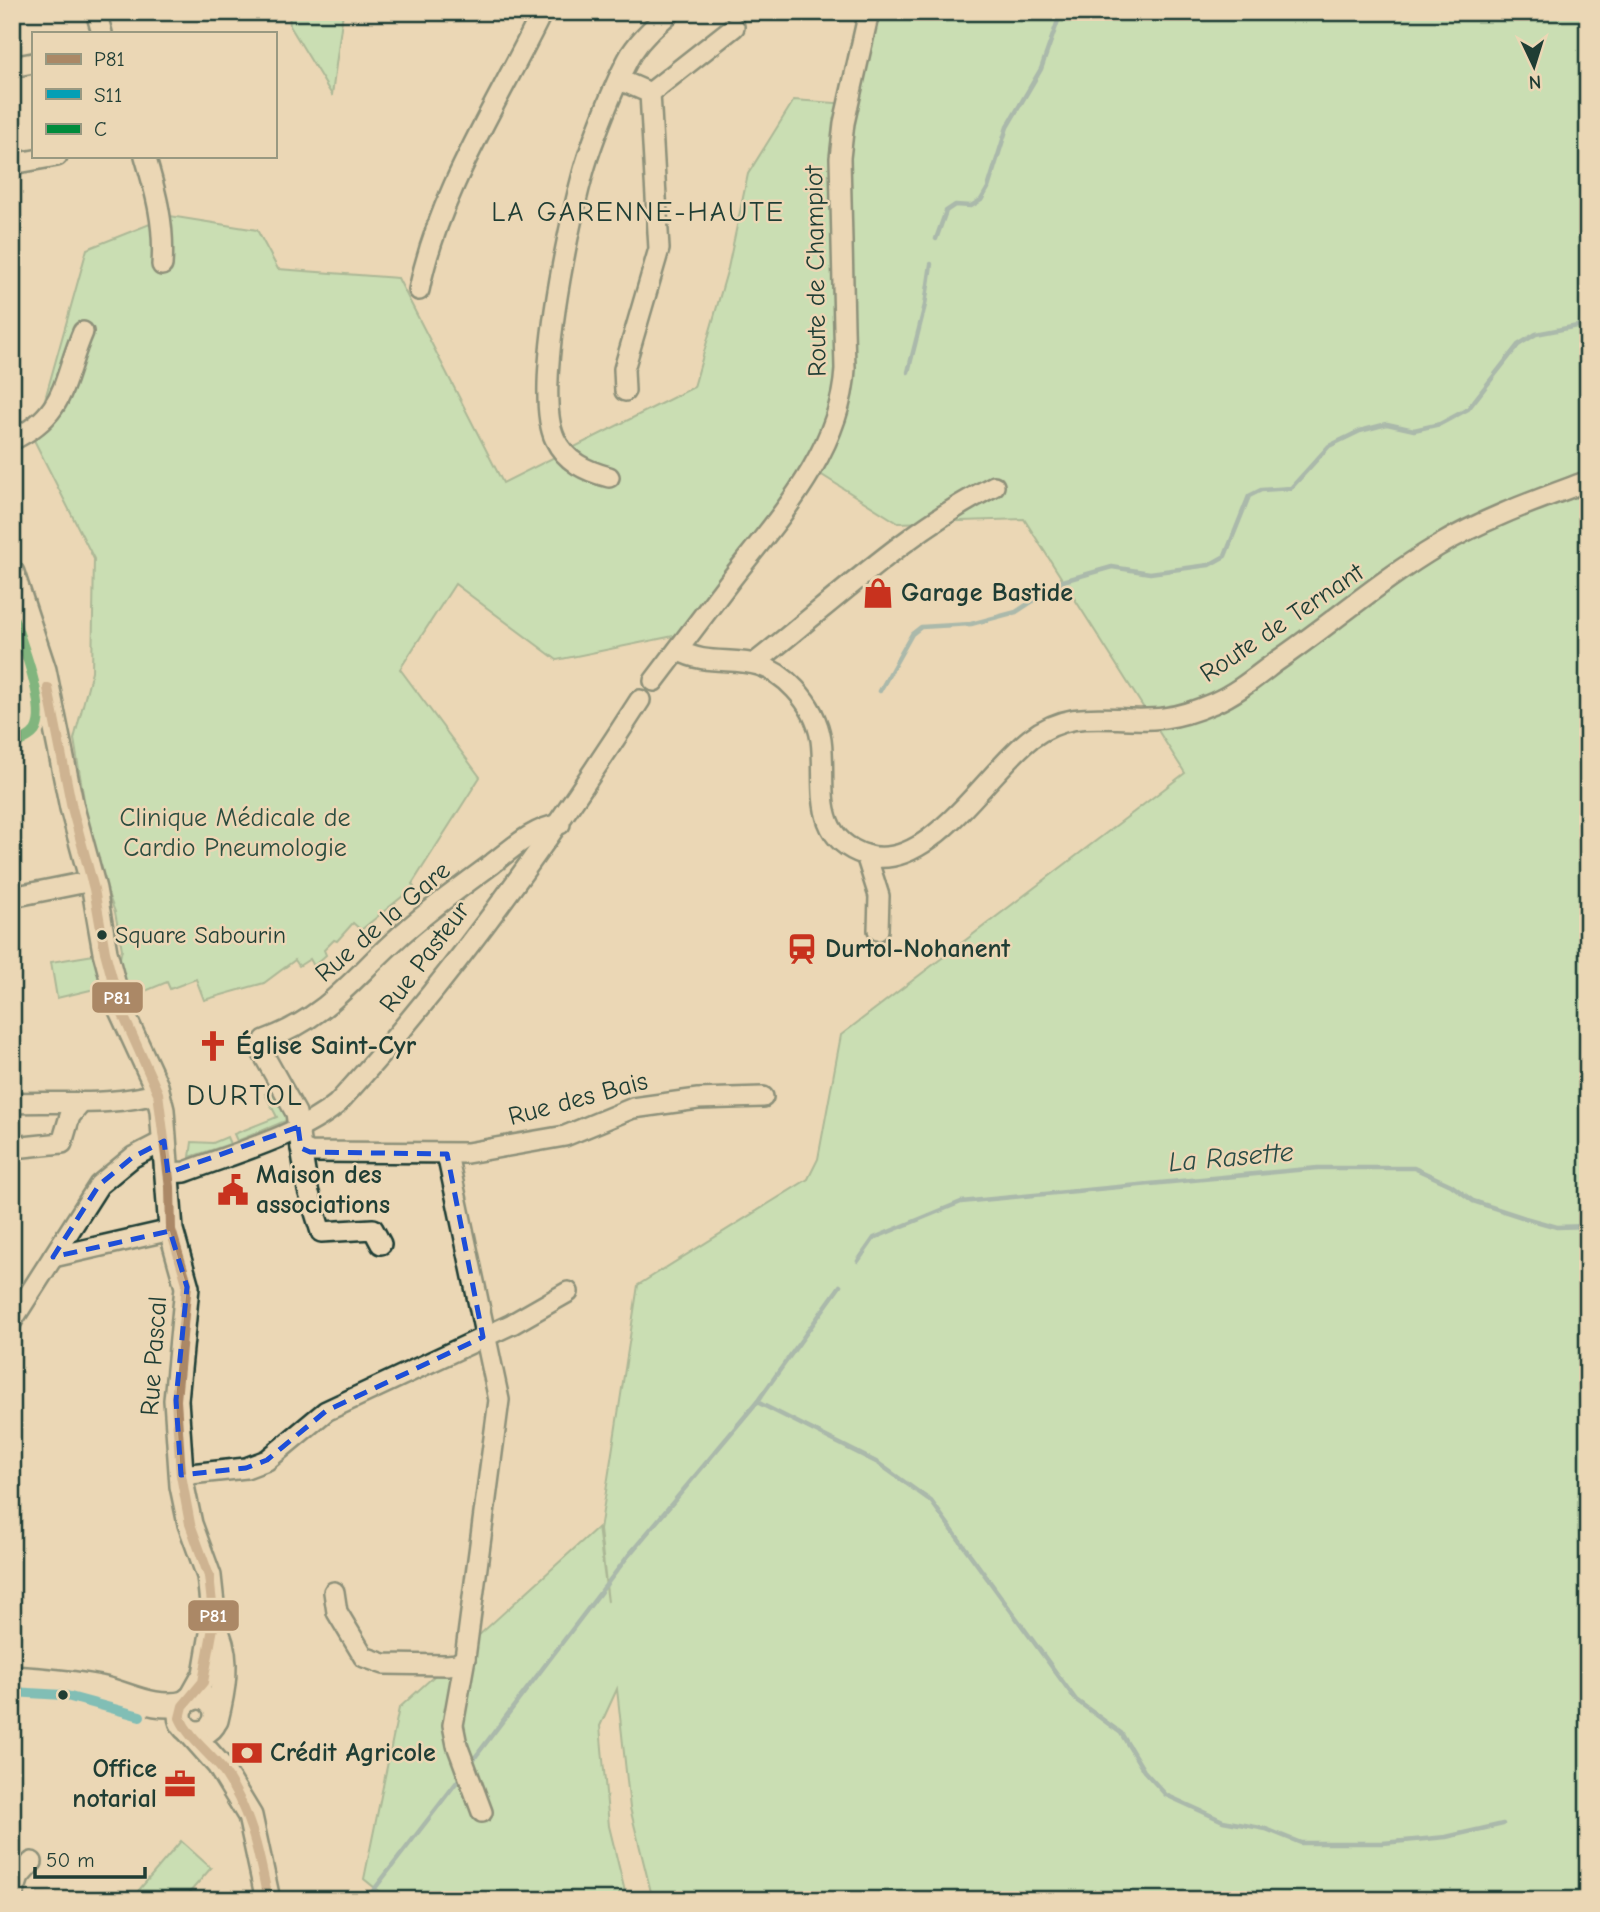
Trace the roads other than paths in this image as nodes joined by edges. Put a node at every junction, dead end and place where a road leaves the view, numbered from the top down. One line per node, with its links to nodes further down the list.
1 (96, 12): 6 (street)
2 (542, 12): 15 (street)
3 (671, 12): 9 (street)
4 (869, 12): 23 (street, Route de Champiot)
5 (734, 27): 10 (street)
6 (102, 32)
7 (32, 63): 8 (street)
8 (12, 67)
9 (620, 80): 10 (street); 19 (street)
10 (650, 93): 17 (street)
11 (46, 158): 13 (street)
12 (146, 158): 14 (street)
13 (12, 164)
14 (162, 265)
15 (419, 290)
16 (83, 332): 18 (street)
17 (625, 391)
18 (12, 440)
19 (609, 477)
20 (1588, 481): 28 (street, Route de Ternant)
21 (994, 486): 24 (street)
22 (12, 573): 29 (main road, Rue Pascal)
23 (678, 650): 24 (street); 25 (street)
24 (755, 663): 28 (street)
25 (654, 681)
26 (640, 700): 27 (street)
27 (560, 824): 36 (street, Rue Pasteur); 36 (street, Rue de la Gare)
28 (866, 855): 31 (street)
29 (92, 881): 30 (street); 32 (main road, Rue Pascal)
30 (12, 897)
31 (878, 930)
32 (158, 1093): 35 (street); 37 (main road, Rue Pascal)
33 (763, 1097): 40 (street, Rue des Bais)
34 (12, 1103): 35 (street)
35 (81, 1103): 38 (street)
36 (298, 1127): 39 (street, Rue de la Gare); 41 (street, Rue Pasteur)
37 (164, 1141): 41 (main road, Rue Pascal); 44 (street)
38 (14, 1142)
39 (301, 1148): 40 (street, Rue des Bais); 43 (street, Rue de la Gare)
40 (447, 1154): 47 (street)
41 (168, 1173): 42 (main road, Rue Pascal)
42 (171, 1230): 44 (street); 48 (main road, Rue Pascal)
43 (380, 1244)
44 (53, 1257): 46 (street)
45 (568, 1292): 47 (street)
46 (12, 1321)
47 (483, 1337): 48 (street); 51 (street)
48 (181, 1475): 50 (main road, Rue Pascal)
49 (334, 1592): 51 (street)
50 (214, 1622): 53 (main road, Rue Pascal); 55 (main road, Rue Pascal)
51 (465, 1658): 58 (street)
52 (12, 1678): 54 (main road)
53 (188, 1701): 54 (main road); 55 (main road); 56 (main road)
54 (146, 1703): 56 (main road)
55 (214, 1723): 56 (main road); 57 (main road, Rue Pascal)
56 (187, 1729): 57 (main road)
57 (219, 1765): 61 (main road)
58 (482, 1812)
59 (32, 1862): 60 (street)
60 (12, 1898)
61 (268, 1900)

